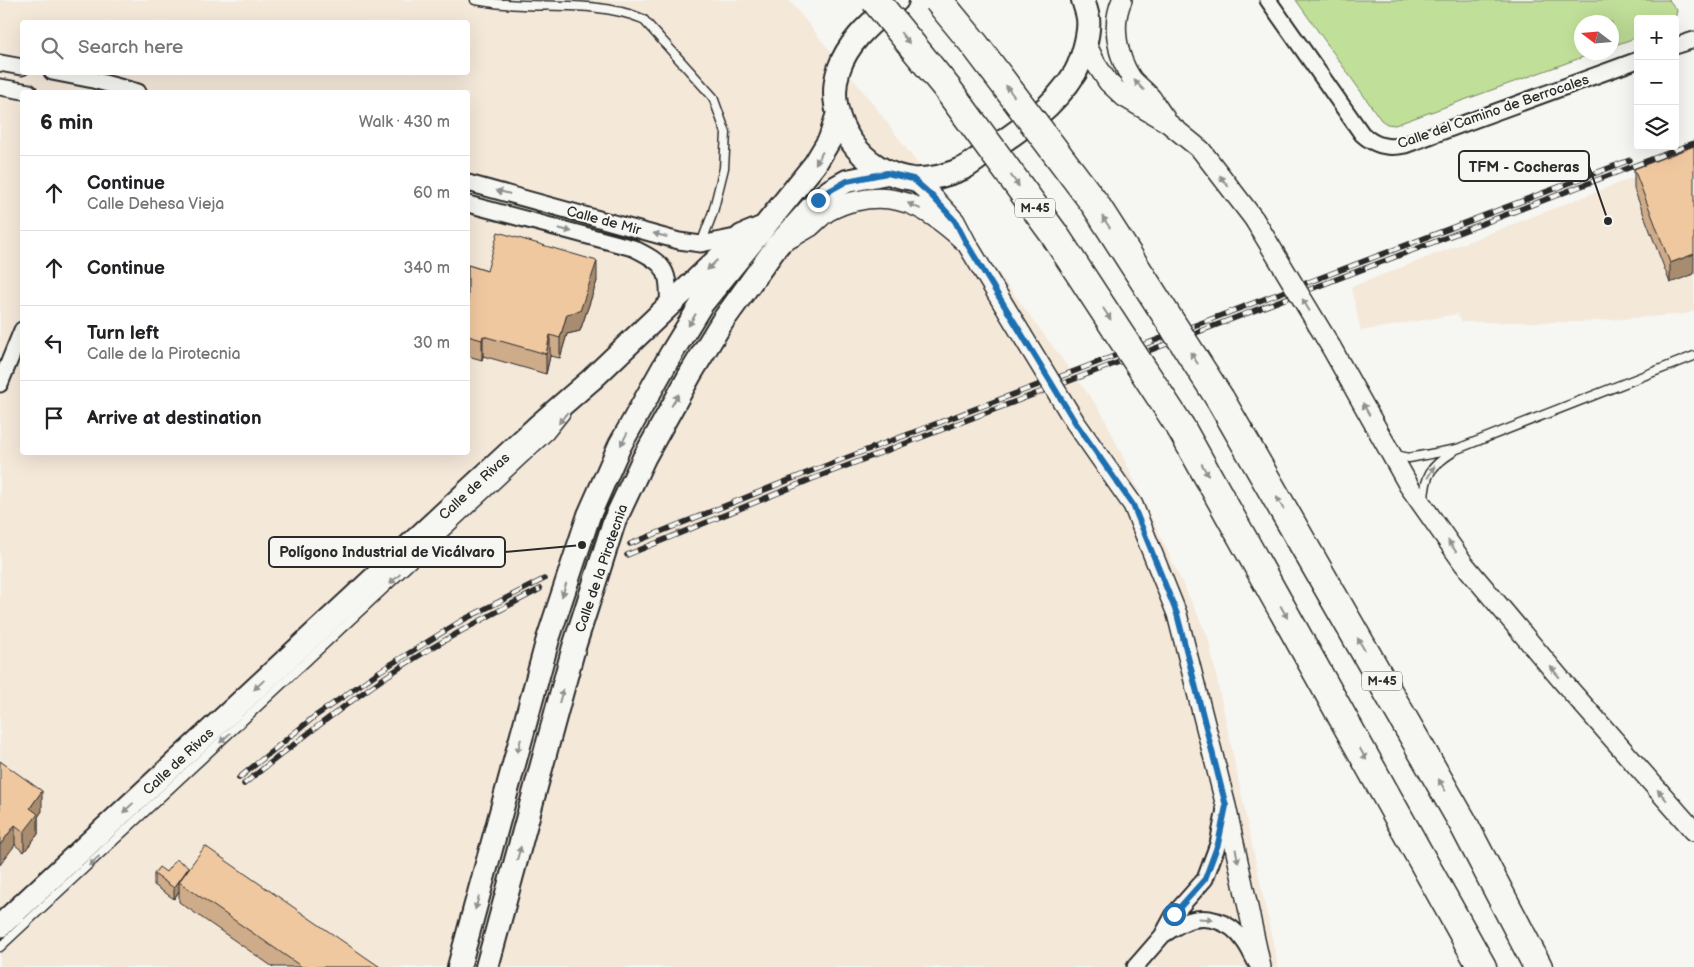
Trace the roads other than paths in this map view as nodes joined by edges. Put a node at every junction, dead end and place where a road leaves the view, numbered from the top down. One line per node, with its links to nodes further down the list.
1 (475, 0): 26 (lane)
2 (874, 0): 40 (highway, M-45, one-way to 40, bridge)
3 (897, 0): 18 (main road)
4 (938, 0): 38 (highway, M-45, one-way to 4, bridge)
5 (1083, 0): 9 (main road)
6 (1122, 0): 19 (street, one-way to 6)
7 (1268, 0): 11 (street, Calle del Camino de Berrocales)
8 (1694, 40): 10 (street)
9 (1086, 43): 19 (street); 21 (main road)
10 (1679, 45)
11 (1634, 61)
12 (0, 63): 13 (street)
13 (20, 67)
14 (67, 75): 17 (street)
15 (0, 87): 16 (street)
16 (20, 90)
17 (122, 90)
18 (838, 113): 20 (main road); 24 (main road, Calle de Rivas, one-way to 24)
19 (1168, 123): 35 (street, one-way to 19, bridge)
20 (887, 173): 21 (main road); 28 (main road, Calle de la Pirotecnia)
21 (913, 179): 27 (street)
22 (470, 184): 26 (street, Calle de Mir, one-way to 22)
23 (470, 205): 29 (street, Calle de Mir, one-way to 29)
24 (764, 226): 25 (main road, Calle de Rivas); 44 (main road, Calle de la Pirotecnia, one-way to 44)
25 (742, 236): 26 (street, Calle de Mir); 29 (main road, Calle de Rivas, one-way to 29)
26 (702, 244)
27 (967, 244): 28 (street, one-way to 28); 37 (street, bridge)
28 (777, 246): 45 (main road, Calle de la Pirotecnia, one-way to 28)
29 (668, 307): 32 (main road, Calle de Rivas)
30 (20, 335): 33 (street)
31 (1694, 356): 34 (lane)
32 (592, 379): 41 (main road, Calle de Rivas, one-way to 41); 43 (lane, one-way to 43)
33 (0, 384)
34 (1457, 449): 35 (lane); 36 (lane, one-way to 34)
35 (1392, 455): 36 (street)
36 (1424, 505): 39 (street, one-way to 36)
37 (1226, 806): 42 (street); 47 (street, one-way to 47)
38 (1462, 821): 50 (highway, M-45); 51 (highway)
39 (1694, 831)
40 (1414, 845): 48 (highway); 49 (highway, M-45)
41 (0, 926)
42 (1162, 936): 46 (street); 47 (street, one-way to 47)
43 (0, 947)
44 (459, 967)
45 (487, 967)
46 (1135, 967)
47 (1260, 967)
48 (1474, 967)
49 (1482, 967)
50 (1538, 967)
51 (1555, 967)

